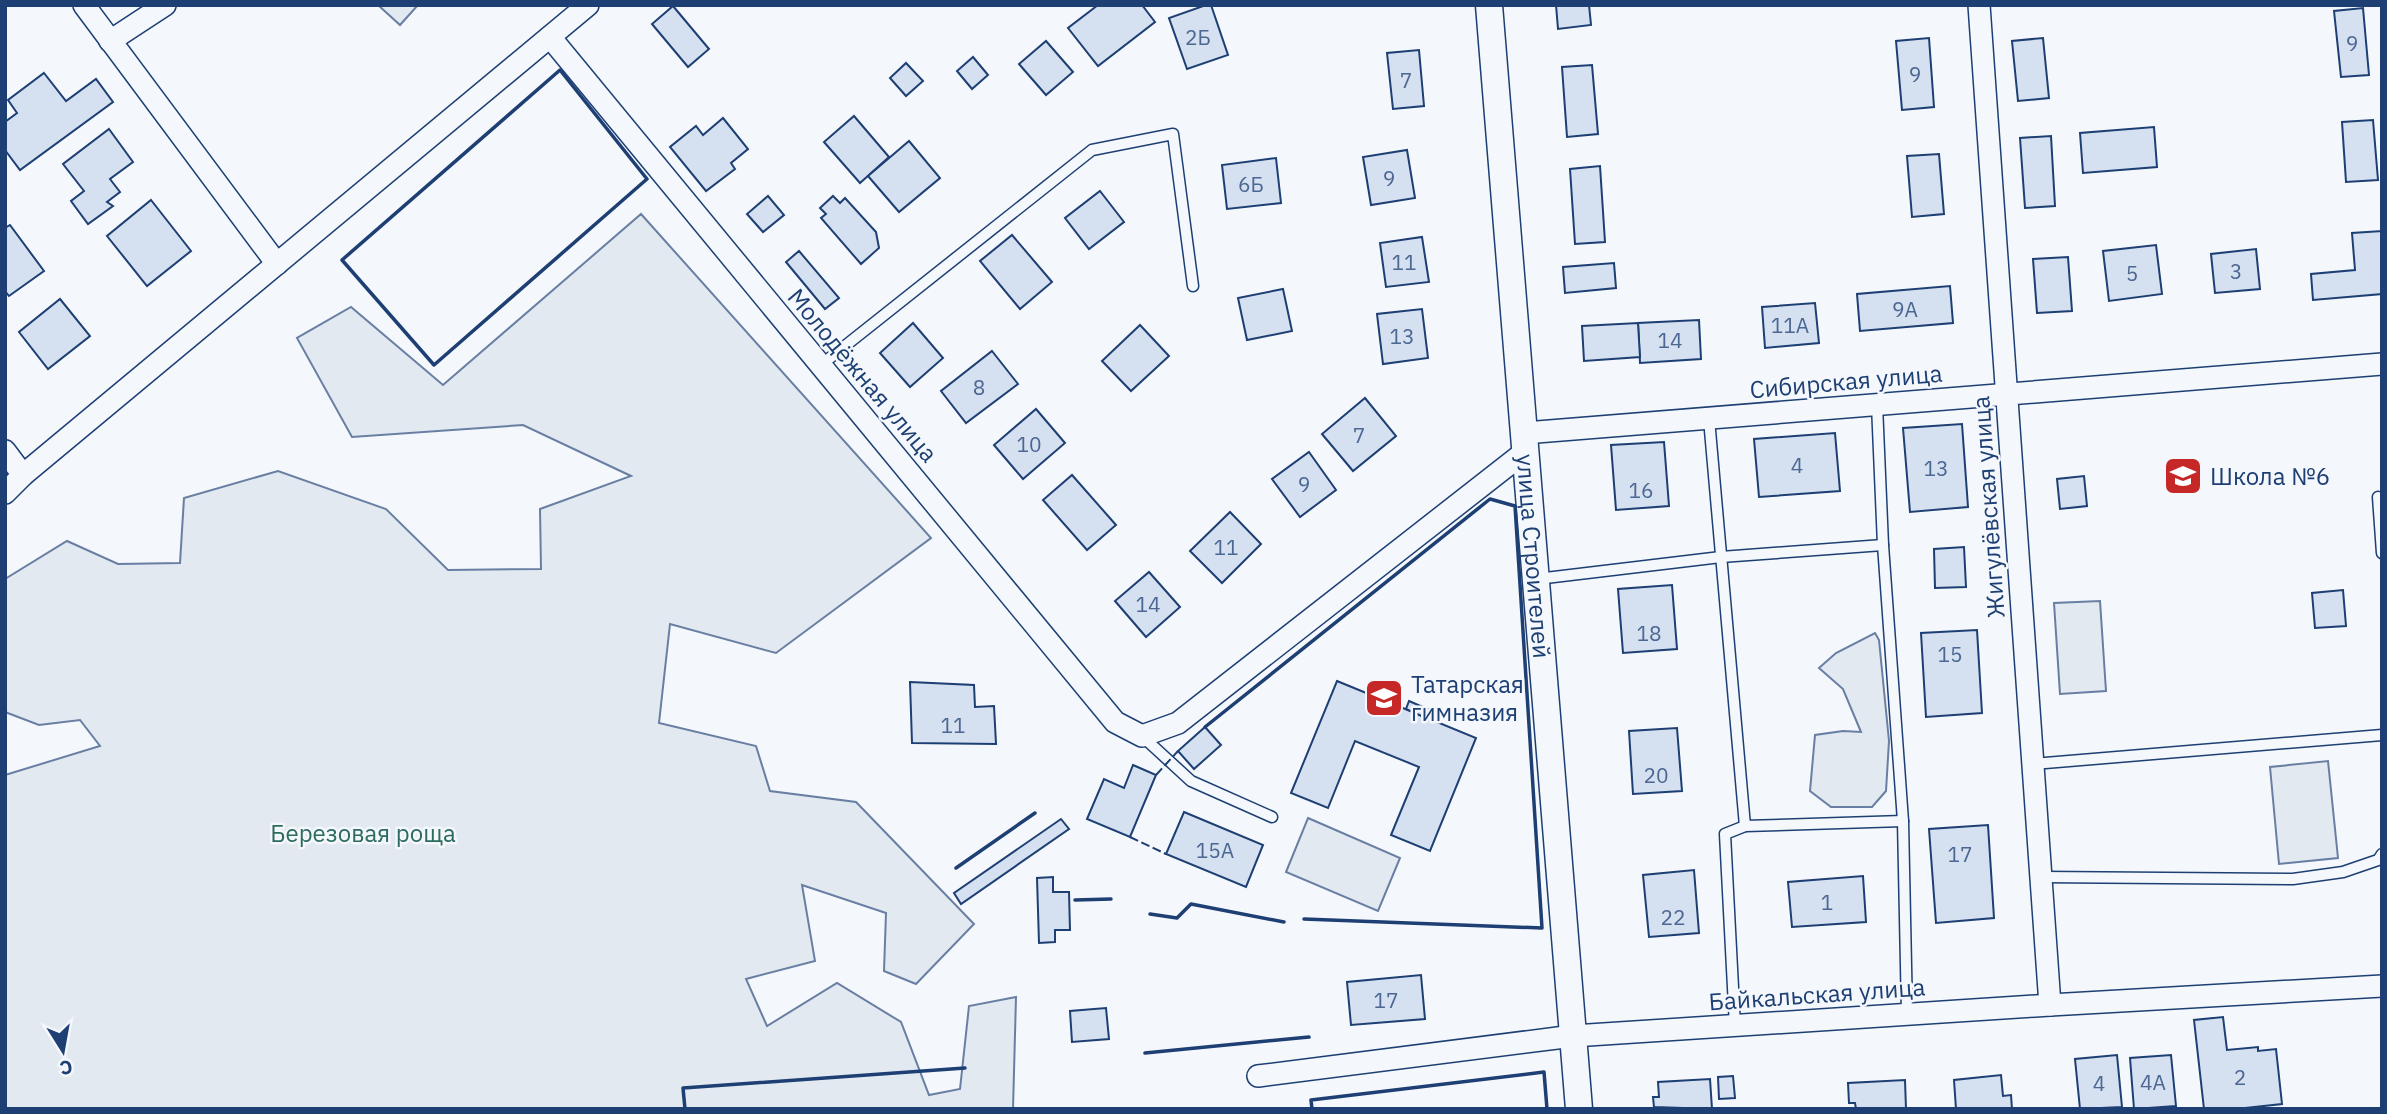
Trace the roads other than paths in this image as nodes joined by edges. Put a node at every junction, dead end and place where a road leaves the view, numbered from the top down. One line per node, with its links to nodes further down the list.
1 (84, 5): 7 (street)
2 (165, 5): 7 (street)
3 (588, 5): 6 (street)
4 (1489, 5): 15 (street, улица Строителей)
5 (1979, 5): 12 (street, Жигулёвская улица)
6 (550, 37): 8 (street); 10 (street, Молодёжная улица)
7 (110, 41): 8 (street)
8 (278, 264): 17 (street)
9 (1193, 286): 10 (lane)
10 (821, 365): 25 (street, Молодёжная улица)
11 (2382, 365): 12 (street, Сибирская улица)
12 (2007, 395): 13 (street, Сибирская улица); 26 (street, Жигулёвская улица)
13 (1877, 405): 14 (street, Сибирская улица); 20 (lane)
14 (1709, 419): 15 (street, Сибирская улица); 22 (lane)
15 (1525, 442): 23 (street, улица Строителей); 25 (street)
16 (5, 451): 17 (street)
17 (23, 475): 18 (street)
18 (5, 493)
19 (2378, 497): 21 (lane)
20 (1883, 545): 22 (lane); 28 (lane)
21 (2382, 553)
22 (1721, 557): 23 (lane); 29 (lane)
23 (1536, 579): 36 (street, улица Строителей)
24 (2382, 735): 26 (lane)
25 (1142, 736): 27 (lane)
26 (2033, 764): 31 (street, Жигулёвская улица)
27 (1272, 817)
28 (1903, 821): 29 (lane); 34 (lane)
29 (1745, 826): 35 (lane)
30 (2382, 854): 31 (lane)
31 (2041, 877): 33 (street, Жигулёвская улица)
32 (2382, 986): 33 (street, Байкальская улица)
33 (2050, 1005): 34 (street, Байкальская улица)
34 (1907, 1014): 35 (street, Байкальская улица)
35 (1735, 1026): 36 (street, Байкальская улица)
36 (1573, 1036): 37 (street, Байкальская улица); 38 (street, улица Строителей)
37 (1258, 1076)
38 (1579, 1109)

